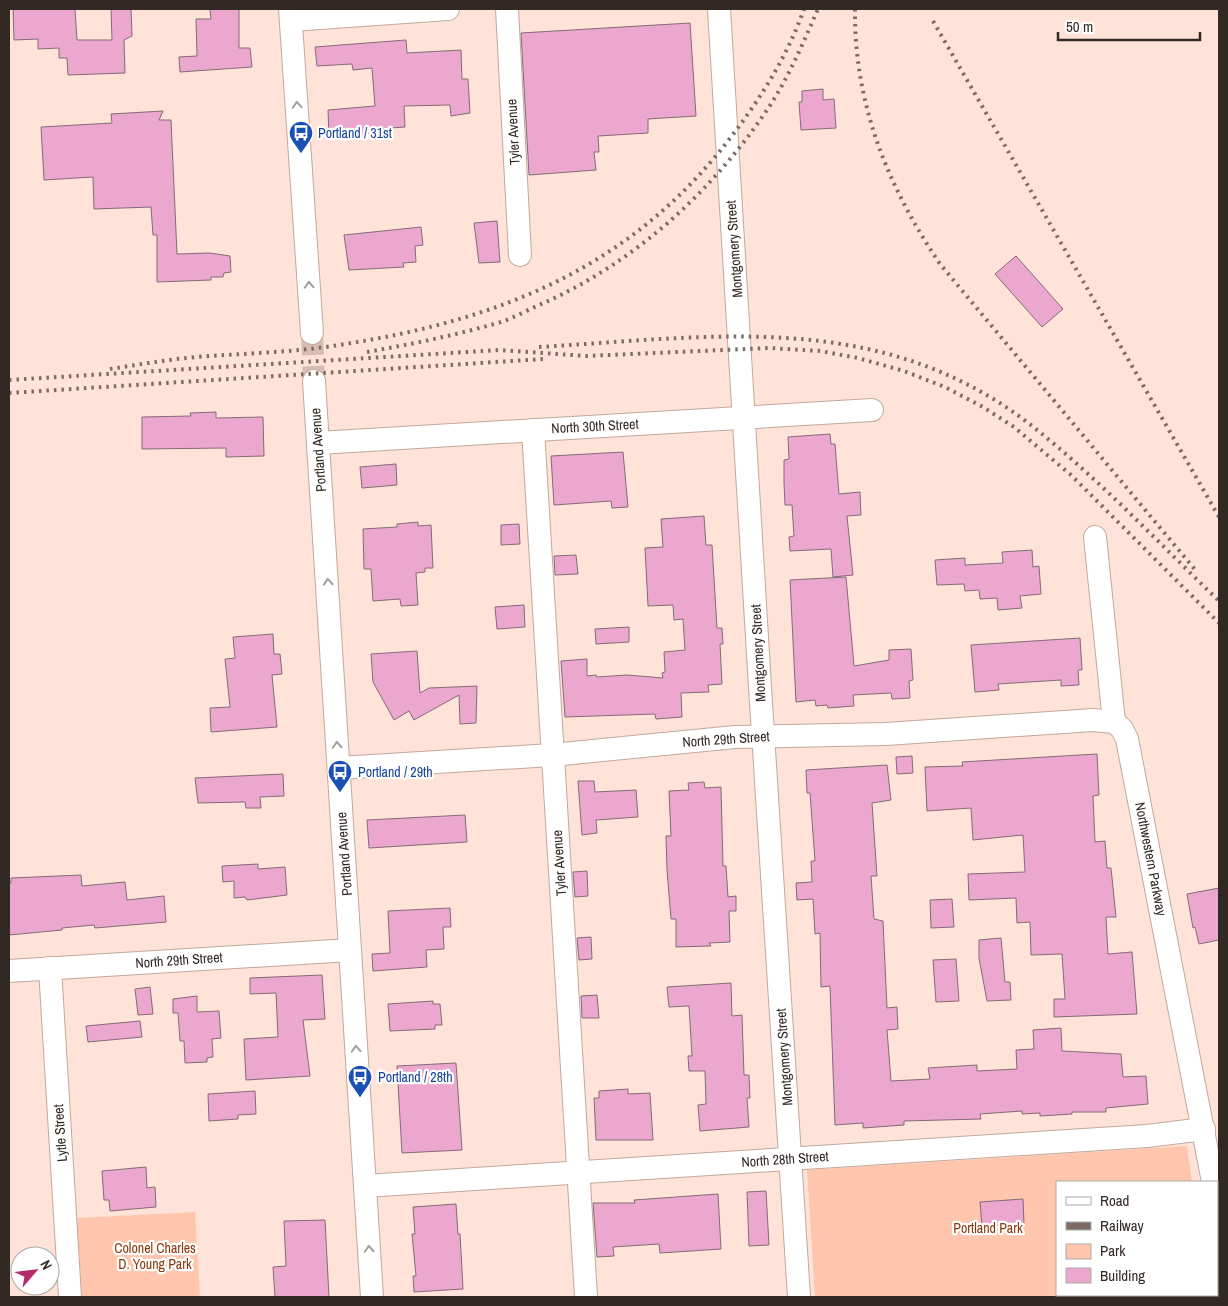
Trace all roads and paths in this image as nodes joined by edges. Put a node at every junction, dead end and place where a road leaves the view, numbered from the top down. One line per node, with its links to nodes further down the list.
1 (448, 9): 4 (street)
2 (507, 9): 5 (street, Tyler Avenue)
3 (719, 9): 9 (street, Montgomery Street)
4 (290, 14): 6 (street, one-way to 4)
5 (520, 256)
6 (312, 333)
7 (314, 381): 11 (street, Portland Avenue)
8 (872, 410): 9 (street, North 30th Street)
9 (745, 417): 10 (street, North 30th Street); 14 (street, Montgomery Street)
10 (533, 430): 11 (street, North 30th Street); 15 (street, Tyler Avenue)
11 (318, 443): 16 (street, Portland Avenue, one-way to 11)
12 (1095, 538): 13 (street, Northwestern Parkway)
13 (1114, 722): 14 (street, North 29th Street); 20 (street, Northwestern Parkway)
14 (764, 736): 15 (street, North 29th Street); 21 (street, Montgomery Street)
15 (552, 755): 16 (street, North 29th Street); 22 (street, Tyler Avenue)
16 (338, 768): 17 (street, Portland Avenue)
17 (350, 950): 18 (street, North 29th Street); 24 (street, Portland Avenue, one-way to 17)
18 (50, 968): 19 (street, North 29th Street); 25 (street, Lytle Street)
19 (9, 971)
20 (1204, 1130): 21 (street, North 28th Street); 23 (street, Northwestern Parkway)
21 (791, 1159): 22 (street, North 28th Street); 28 (street, Montgomery Street)
22 (578, 1172): 24 (street, North 28th Street); 27 (street, Tyler Avenue)
23 (1213, 1181)
24 (365, 1186): 26 (street, Portland Avenue, one-way to 24)
25 (70, 1297)
26 (372, 1297)
27 (586, 1297)
28 (799, 1297)

